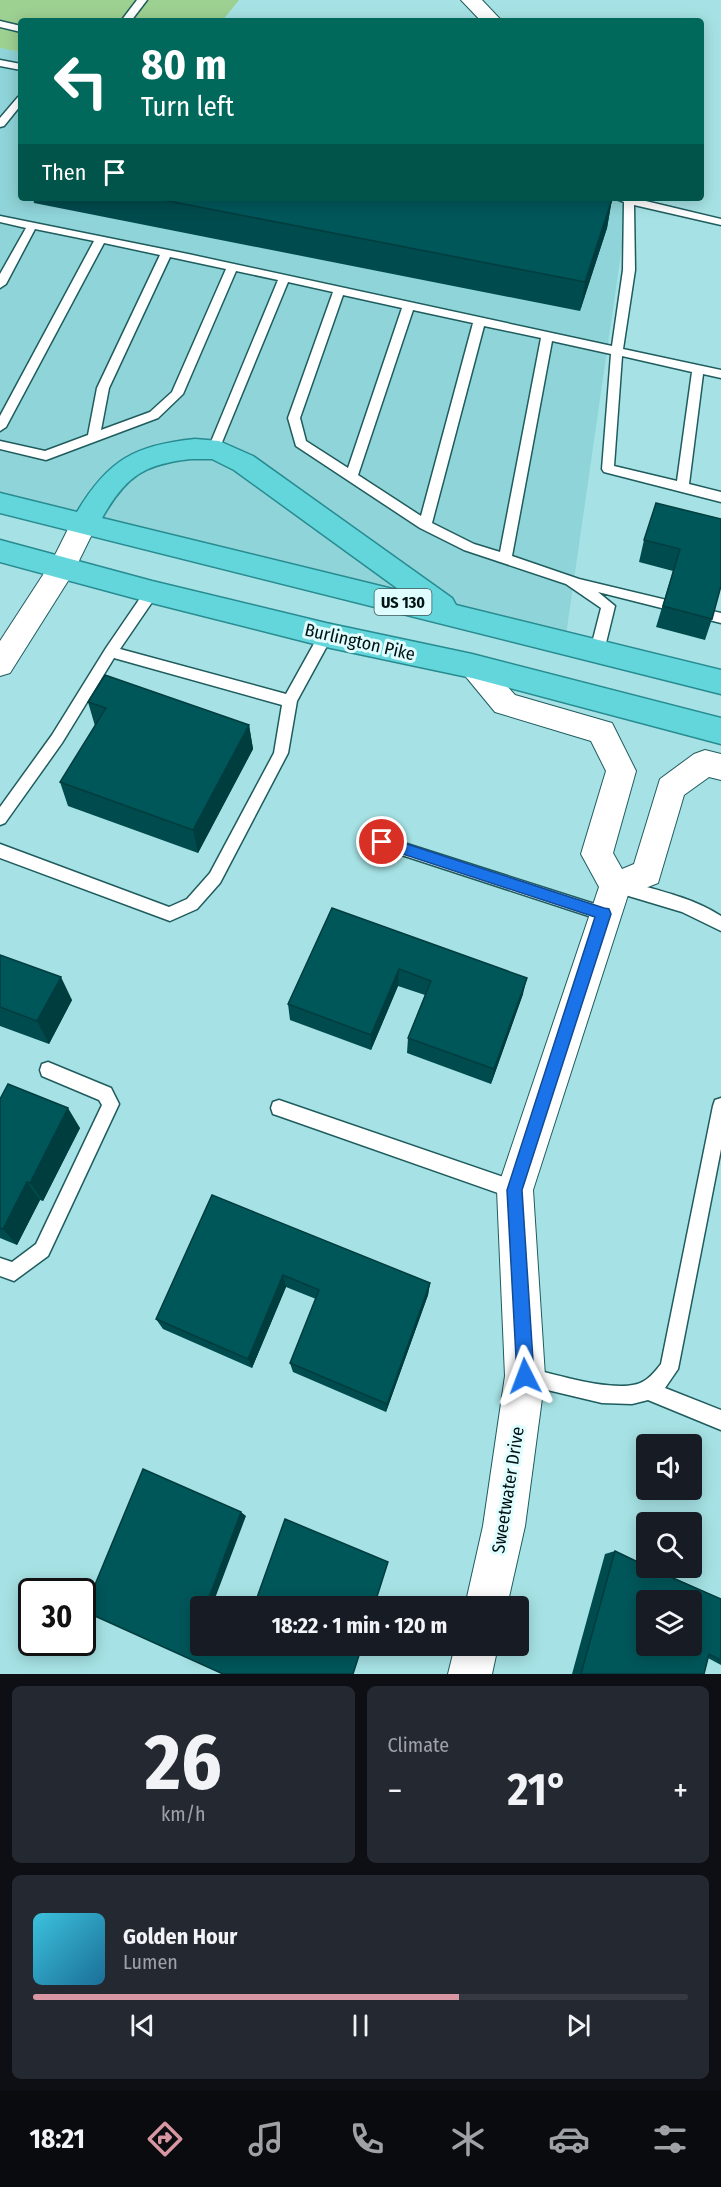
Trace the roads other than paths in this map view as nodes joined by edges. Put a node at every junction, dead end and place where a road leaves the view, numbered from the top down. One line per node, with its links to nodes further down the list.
1 (142, 0): 3 (lane)
2 (471, 0): 4 (street)
3 (128, 18)
4 (489, 18)
5 (0, 24): 6 (lane)
6 (18, 28)
7 (0, 63): 8 (lane)
8 (18, 66)
9 (18, 103): 10 (lane)
10 (0, 124)
11 (624, 201): 25 (lane)
12 (632, 201): 14 (lane)
13 (0, 219): 15 (lane)
14 (721, 222)
15 (32, 226): 16 (lane); 20 (lane)
16 (100, 240): 17 (lane); 28 (lane)
17 (166, 253): 18 (lane); 29 (lane)
18 (232, 267): 19 (lane); 29 (lane)
19 (284, 278): 21 (lane); 31 (lane)
20 (0, 284)
21 (339, 290): 22 (lane); 32 (lane)
22 (409, 305): 23 (lane); 32 (lane)
23 (480, 320): 24 (lane); 37 (lane)
24 (547, 335): 25 (lane); 39 (lane)
25 (617, 350): 26 (lane); 33 (lane)
26 (698, 369): 27 (lane); 33 (lane)
27 (721, 374)
28 (0, 427)
29 (94, 438): 30 (lane)
30 (0, 445)
31 (213, 449): 36 (highway); 43 (highway)
32 (351, 477): 37 (lane)
33 (682, 488): 34 (lane)
34 (721, 498)
35 (0, 503): 36 (highway, US 130)
36 (84, 524): 40 (street); 43 (highway, US 130)
37 (425, 525): 39 (lane)
38 (0, 551): 40 (highway, Burlington Pike)
39 (505, 559): 41 (lane)
40 (63, 566): 42 (highway, Burlington Pike); 48 (street)
41 (571, 580): 44 (lane); 46 (lane)
42 (152, 592): 45 (highway, Burlington Pike); 47 (lane)
43 (453, 614): 46 (highway, US 130)
44 (721, 618)
45 (326, 635): 49 (highway, Burlington Pike); 51 (lane)
46 (597, 651): 50 (highway, US 130)
47 (111, 652): 51 (lane); 54 (lane)
48 (0, 665)
49 (471, 666): 52 (highway, Burlington Pike); 57 (street)
50 (721, 682)
51 (290, 701): 56 (lane)
52 (721, 731)
53 (721, 767): 57 (street)
54 (0, 819)
55 (382, 842): 57 (lane)
56 (0, 851)
57 (609, 900): 58 (lane); 62 (street, Sweetwater Drive)
58 (721, 924)
59 (48, 1070): 63 (lane)
60 (721, 1106): 65 (lane)
61 (279, 1108): 62 (lane)
62 (514, 1190): 64 (street, Sweetwater Drive)
63 (0, 1267)
64 (525, 1376): 65 (lane); 67 (street, Sweetwater Drive)
65 (648, 1390): 66 (lane)
66 (721, 1420)
67 (488, 1596)
68 (474, 1656): 69 (street)
69 (470, 1674)

